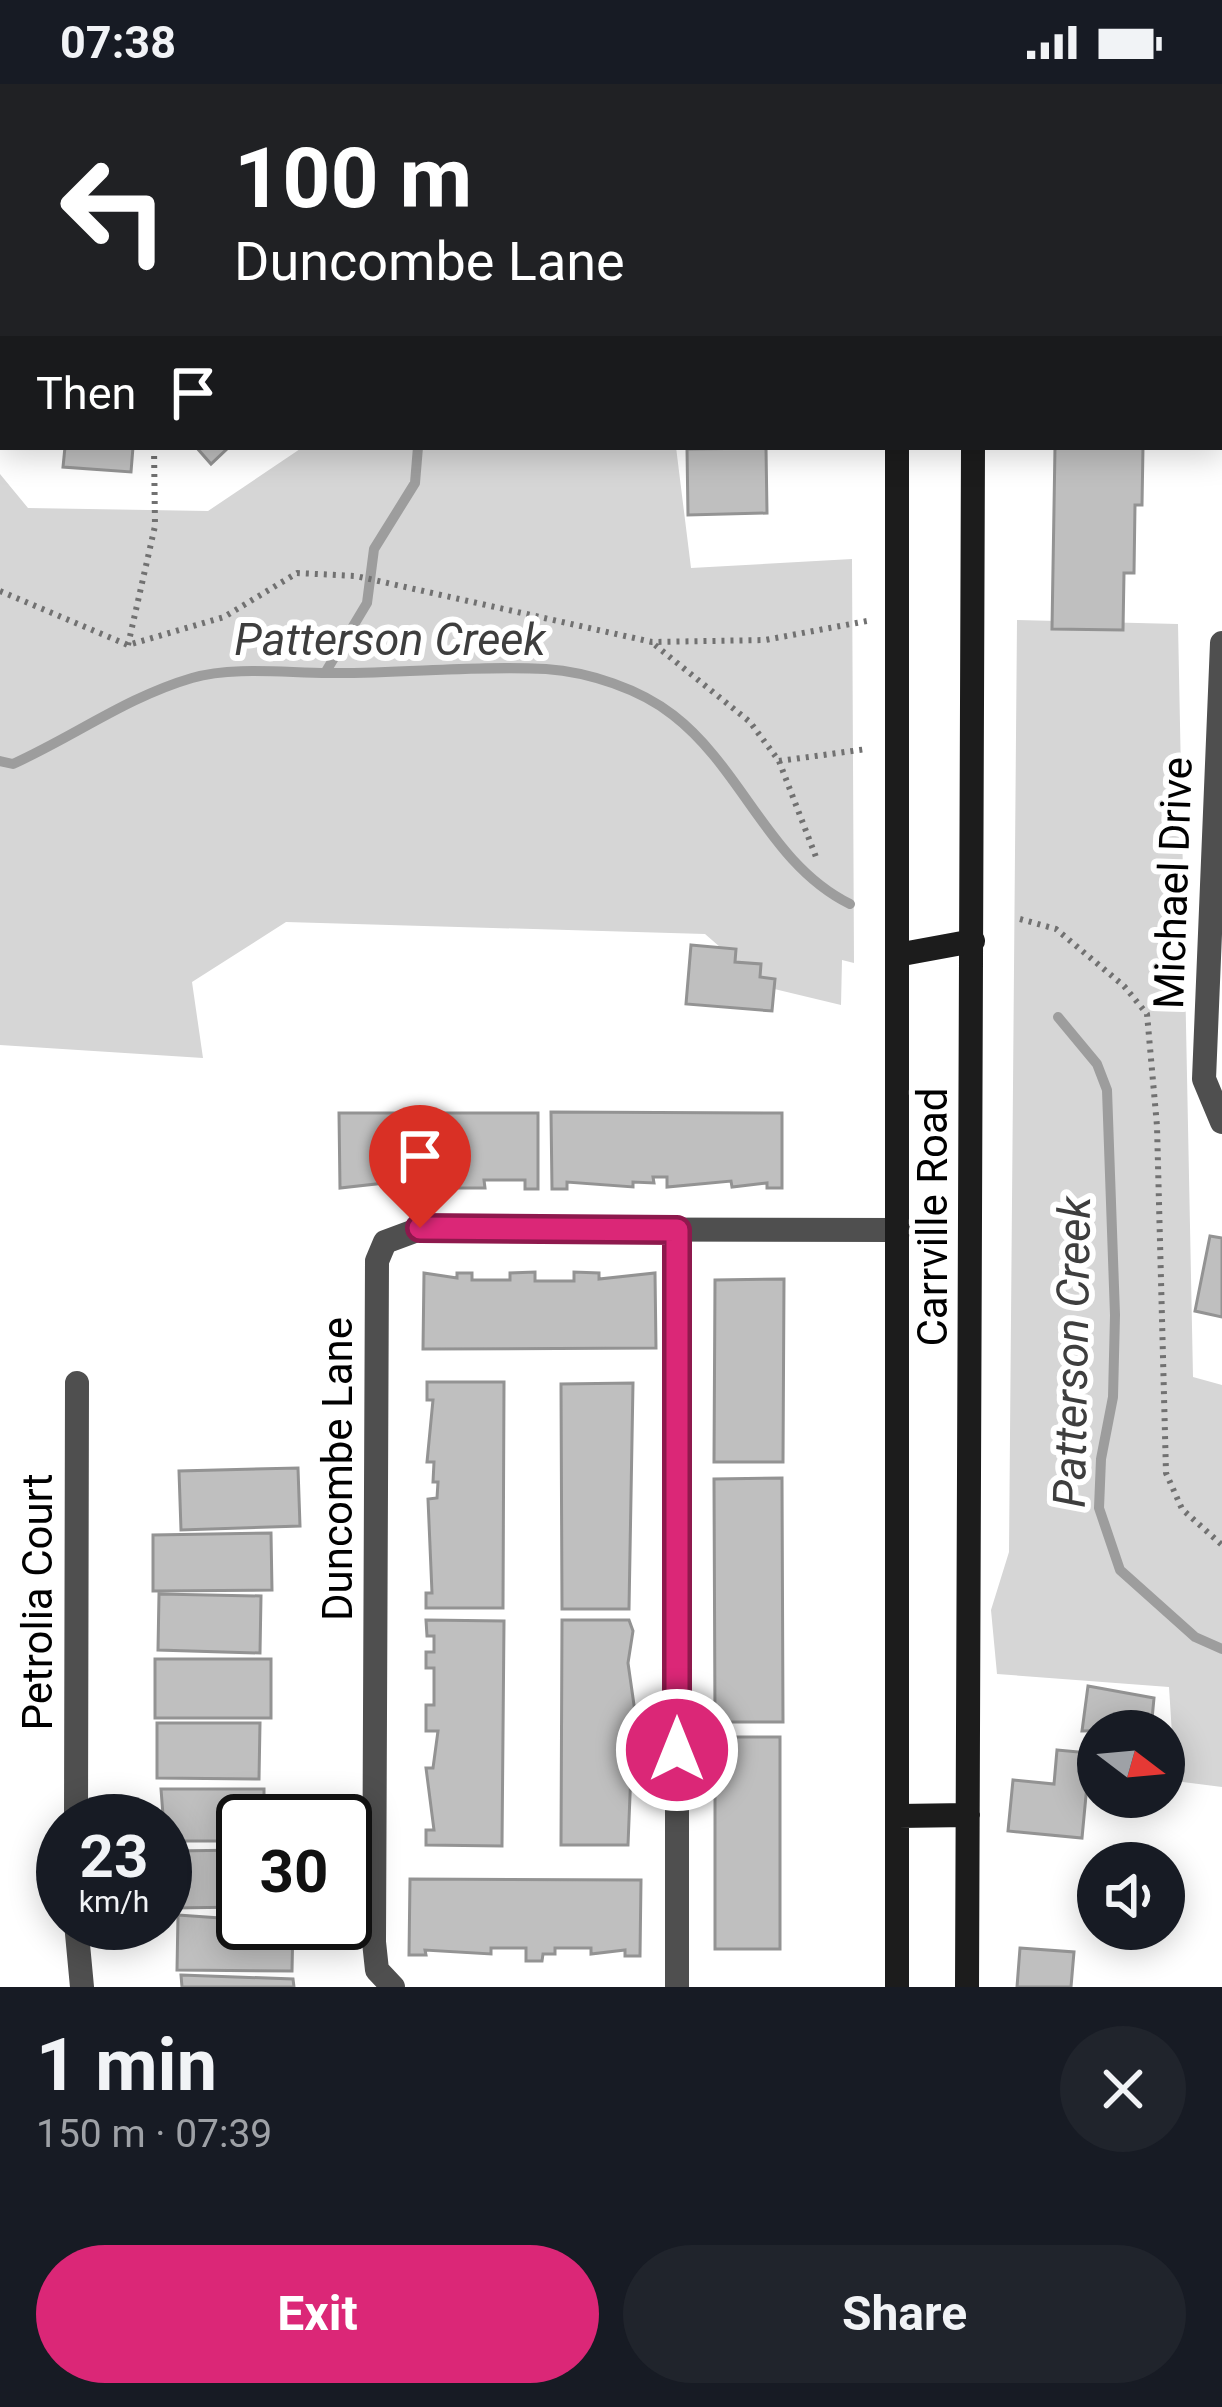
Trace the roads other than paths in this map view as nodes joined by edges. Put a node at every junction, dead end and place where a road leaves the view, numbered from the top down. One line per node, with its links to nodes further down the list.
1 (897, 450): 5 (main road, Carrville Road)
2 (974, 450): 4 (main road, Carrville Road)
3 (1222, 643): 6 (street, Michael Drive)
4 (973, 941): 5 (main road); 11 (main road, Carrville Road)
5 (897, 955): 8 (main road, Carrville Road)
6 (1222, 1122)
7 (677, 1230): 8 (street, Duncombe Lane); 15 (street, Duncombe Lane); 16 (street)
8 (899, 1230): 12 (main road, Carrville Road)
9 (76, 1383): 10 (street, Petrolia Court)
10 (76, 1794)
11 (968, 1815): 12 (main road); 18 (main road, Carrville Road)
12 (898, 1816): 17 (main road, Carrville Road)
13 (79, 1950): 14 (street)
14 (82, 1987)
15 (393, 1987)
16 (677, 1987)
17 (897, 1987)
18 (968, 1987)

